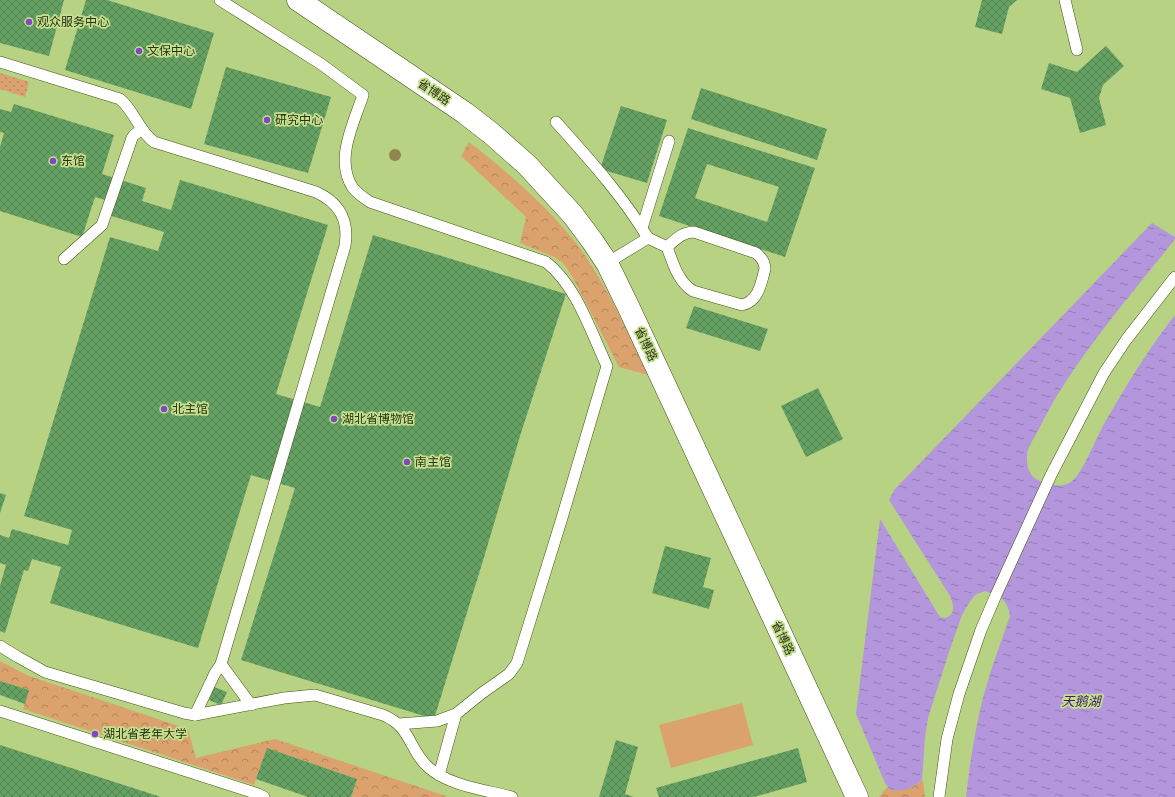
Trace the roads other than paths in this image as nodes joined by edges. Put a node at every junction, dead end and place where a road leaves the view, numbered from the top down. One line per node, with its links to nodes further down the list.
1 (220, 0): 20 (lane)
2 (298, 0): 13 (street, 省博路)
3 (1065, 0): 4 (lane)
4 (1077, 50)
5 (0, 62): 7 (lane)
6 (556, 122): 9 (lane)
7 (142, 129): 12 (lane); 16 (lane)
8 (669, 141): 9 (lane)
9 (642, 228): 10 (lane)
10 (648, 238): 11 (lane); 13 (lane)
11 (667, 247): 11 (lane)
12 (64, 259)
13 (607, 264): 25 (street, 省博路)
14 (1175, 277): 26 (lane)
15 (0, 646): 19 (lane)
16 (221, 664): 17 (lane); 19 (lane)
17 (251, 704): 19 (lane); 21 (lane)
18 (0, 711): 23 (lane)
19 (195, 714)
20 (456, 714): 21 (lane); 22 (lane)
21 (399, 724): 22 (lane)
22 (439, 775): 24 (lane)
23 (264, 797)
24 (512, 797)
25 (857, 797)
26 (939, 797)

